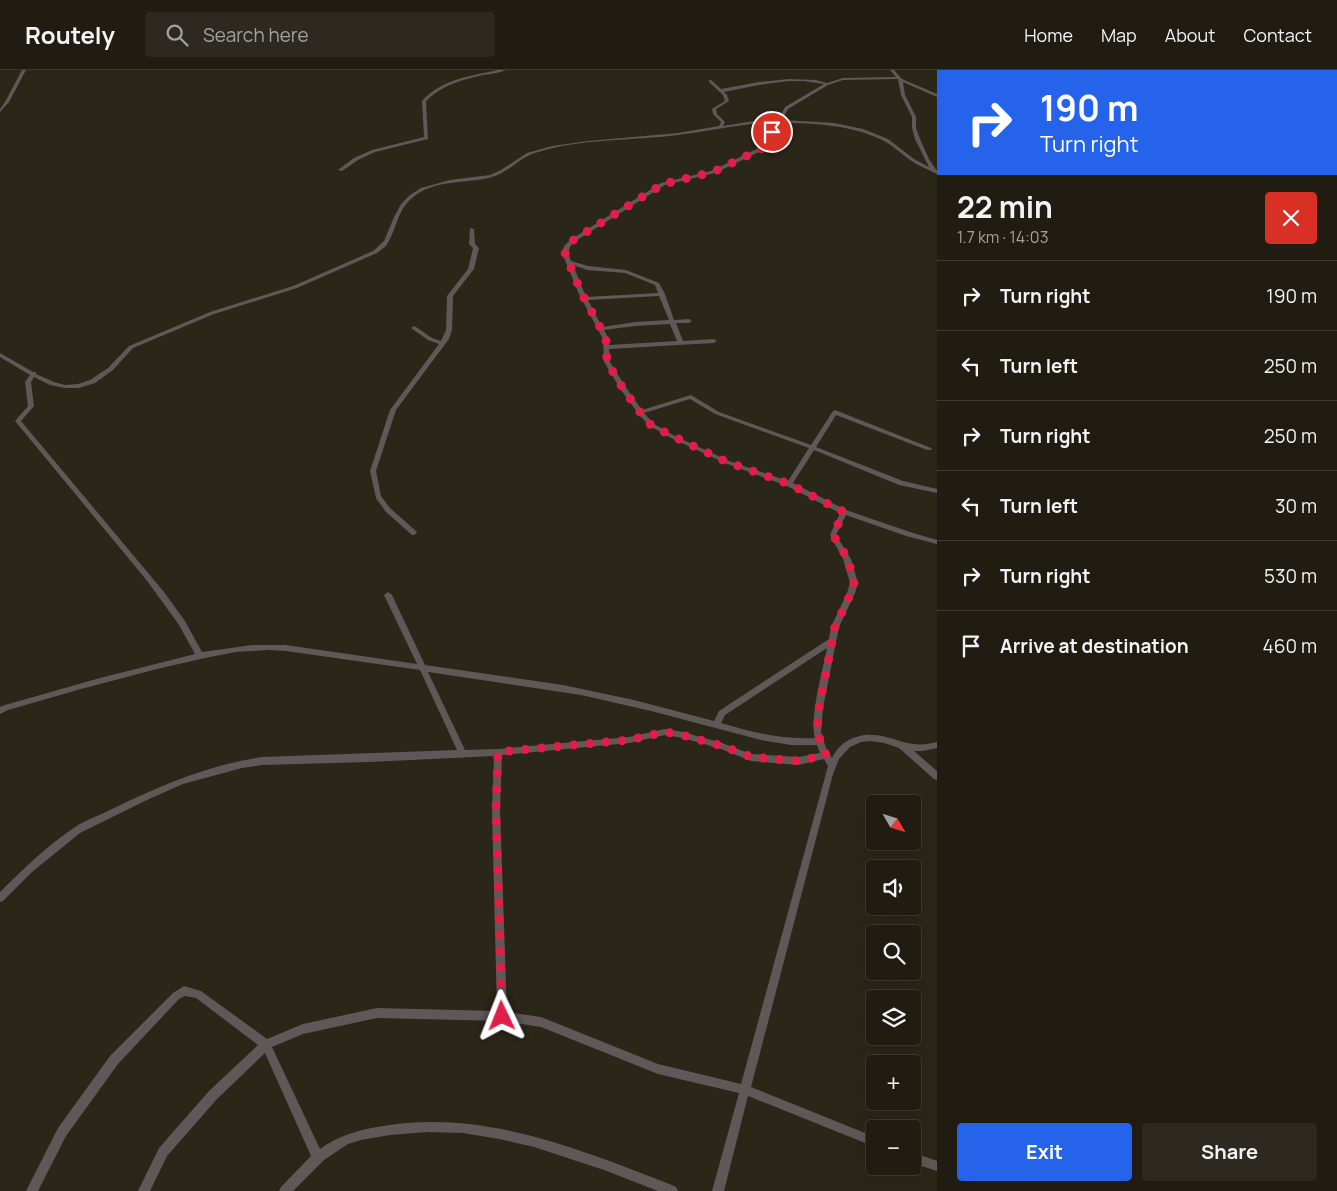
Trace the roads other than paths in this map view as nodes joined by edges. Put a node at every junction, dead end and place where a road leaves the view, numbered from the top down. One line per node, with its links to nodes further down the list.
1 (24, 70): 9 (street)
2 (504, 70): 13 (street)
3 (892, 70): 4 (street)
4 (900, 79): 6 (street); 8 (street); 12 (street)
5 (710, 81): 7 (street)
6 (826, 84): 7 (street); 10 (street)
7 (720, 90): 11 (street)
8 (937, 96)
9 (0, 111)
10 (780, 121): 11 (street); 12 (street); 16 (street)
11 (722, 126): 28 (street)
12 (931, 169): 14 (street)
13 (340, 170)
14 (937, 173)
15 (472, 229): 25 (street)
16 (568, 262): 17 (street); 18 (street)
17 (662, 294): 18 (street); 19 (street)
18 (585, 299): 22 (street)
19 (673, 321): 20 (street); 22 (street); 24 (street)
20 (689, 321)
21 (414, 328): 25 (street)
22 (601, 329): 26 (street)
23 (714, 341): 24 (street)
24 (681, 343): 26 (street)
25 (443, 344): 35 (street)
26 (607, 347): 29 (street)
27 (0, 355): 28 (street)
28 (34, 373): 39 (street)
29 (639, 413): 30 (street); 32 (street)
30 (814, 448): 31 (street); 32 (street); 33 (street)
31 (929, 449)
32 (789, 484): 34 (street)
33 (937, 491)
34 (844, 512): 36 (street); 38 (street)
35 (414, 533)
36 (937, 542)
37 (388, 594): 40 (street)
38 (832, 641): 42 (street); 43 (street)
39 (199, 654): 40 (street); 41 (street)
40 (425, 669): 42 (street); 47 (street)
41 (0, 711)
42 (716, 725): 43 (street)
43 (819, 742): 48 (street)
44 (900, 744): 45 (street); 49 (street); 50 (street)
45 (937, 745)
46 (498, 752): 47 (street); 48 (street); 52 (street)
47 (463, 754): 51 (street)
48 (826, 755): 49 (street)
49 (832, 766): 54 (street)
50 (935, 773)
51 (0, 898)
52 (502, 1016): 53 (street); 54 (street)
53 (266, 1045): 56 (street); 59 (street); 60 (street)
54 (746, 1090): 55 (street); 63 (street)
55 (866, 1138)
56 (317, 1156): 61 (street); 62 (street)
57 (921, 1160): 58 (street)
58 (937, 1166)
59 (32, 1191)
60 (144, 1191)
61 (285, 1191)
62 (672, 1191)
63 (718, 1191)

